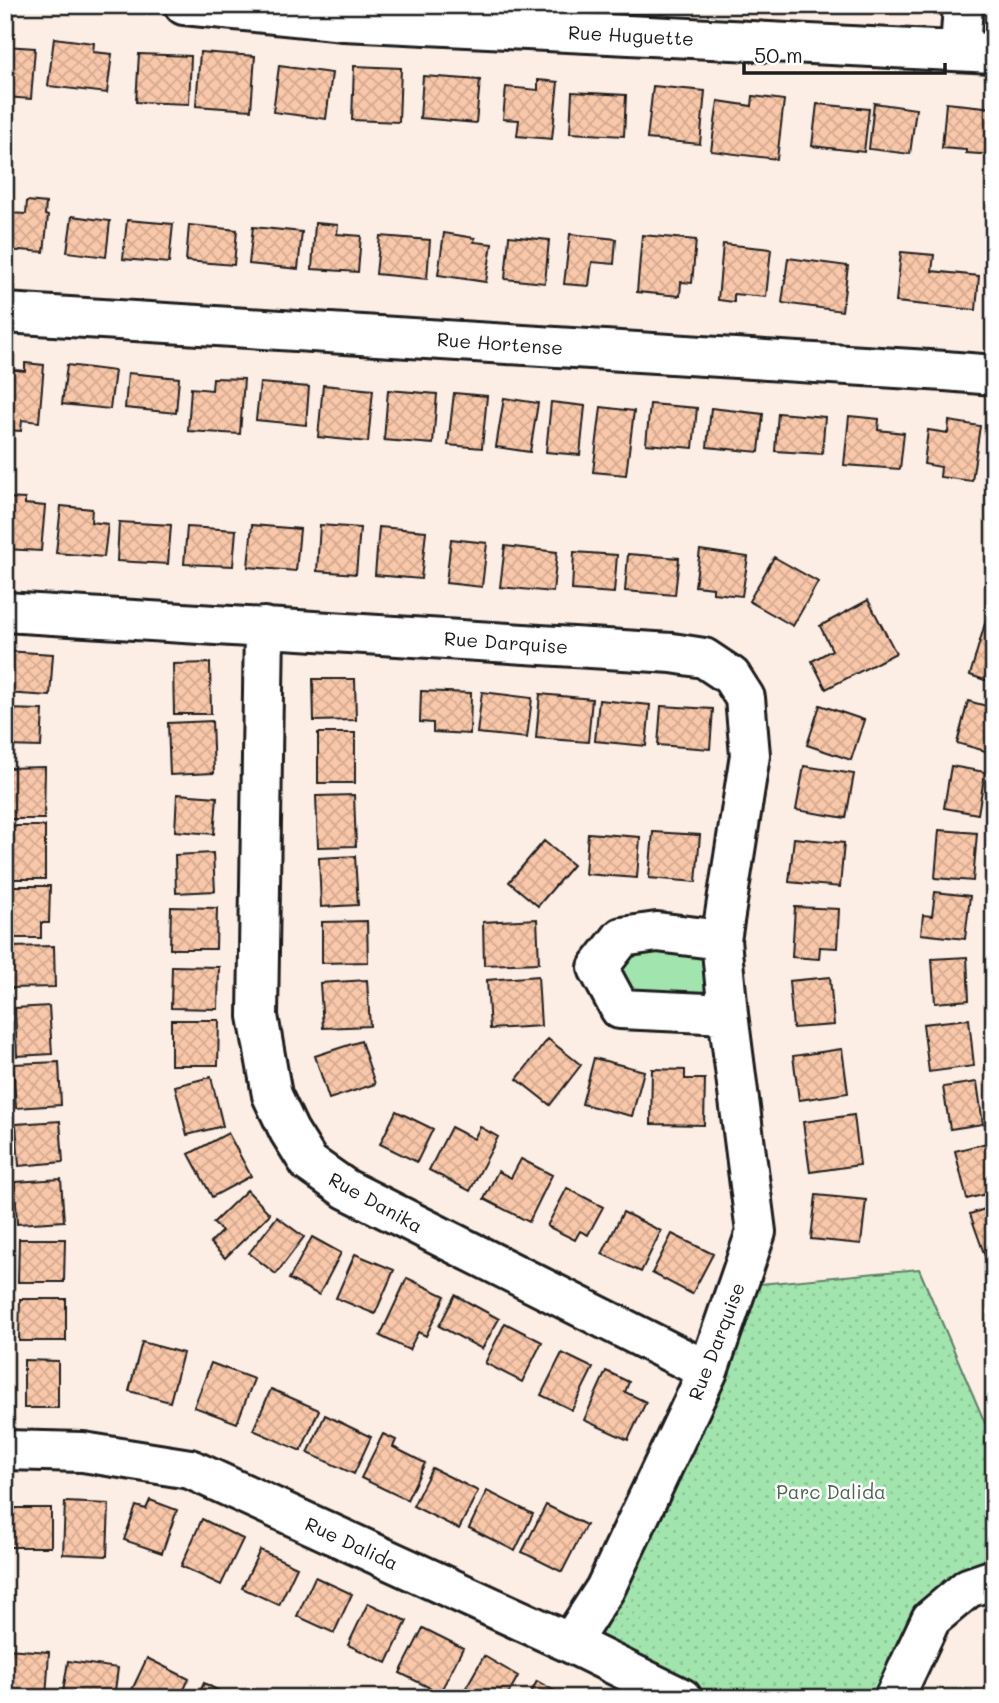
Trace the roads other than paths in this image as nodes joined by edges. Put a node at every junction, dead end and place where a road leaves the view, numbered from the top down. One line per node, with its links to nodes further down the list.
1 (184, 5): 3 (street, Rue Huguette)
2 (964, 5): 3 (street)
3 (977, 52)
4 (5, 313): 5 (street, Rue Hortense)
5 (994, 375)
6 (5, 612): 7 (street, Rue Darquise)
7 (264, 627): 8 (street, Rue Darquise); 10 (street, Rue Danika)
8 (721, 940): 9 (street, Rue Darquise); 9 (street)
9 (727, 1014): 10 (street, Rue Darquise)
10 (708, 1371): 13 (street, Rue Darquise)
11 (5, 1450): 13 (street, Rue Dalida)
12 (994, 1579): 15 (street)
13 (570, 1643): 14 (street, Rue Dalida)
14 (682, 1698)
15 (894, 1698)

